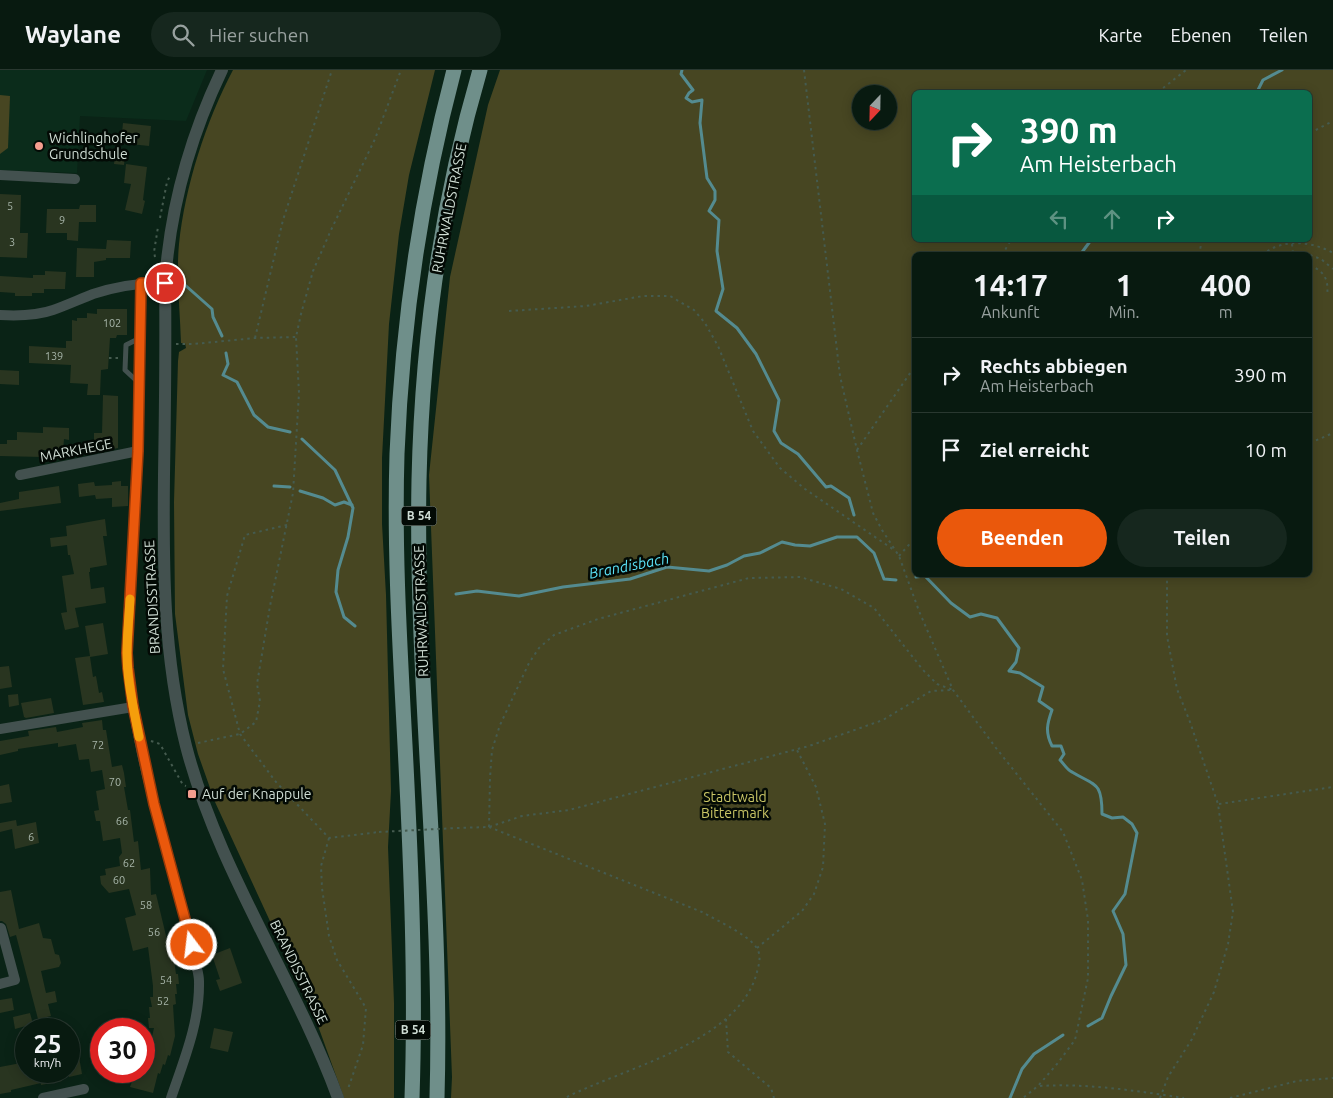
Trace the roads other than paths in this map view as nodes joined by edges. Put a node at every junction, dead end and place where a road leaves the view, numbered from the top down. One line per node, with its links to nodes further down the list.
1 (222, 70): 6 (street, BRANDISSTRASSE)
2 (454, 70): 19 (highway, B 54)
3 (480, 70): 20 (highway, RUHRWALDSTRASSE / B 54)
4 (0, 176): 5 (street)
5 (75, 178)
6 (165, 282): 7 (street); 18 (street, BRANDISSTRASSE)
7 (141, 283): 8 (street); 9 (street)
8 (0, 315)
9 (138, 451): 10 (street, MARKHEGE); 11 (street)
10 (20, 475)
11 (133, 706): 12 (street); 17 (street)
12 (0, 729)
13 (1, 928): 14 (street)
14 (0, 984)
15 (84, 1089): 16 (street)
16 (43, 1098)
17 (171, 1098)
18 (338, 1098)
19 (412, 1098)
20 (437, 1098)

